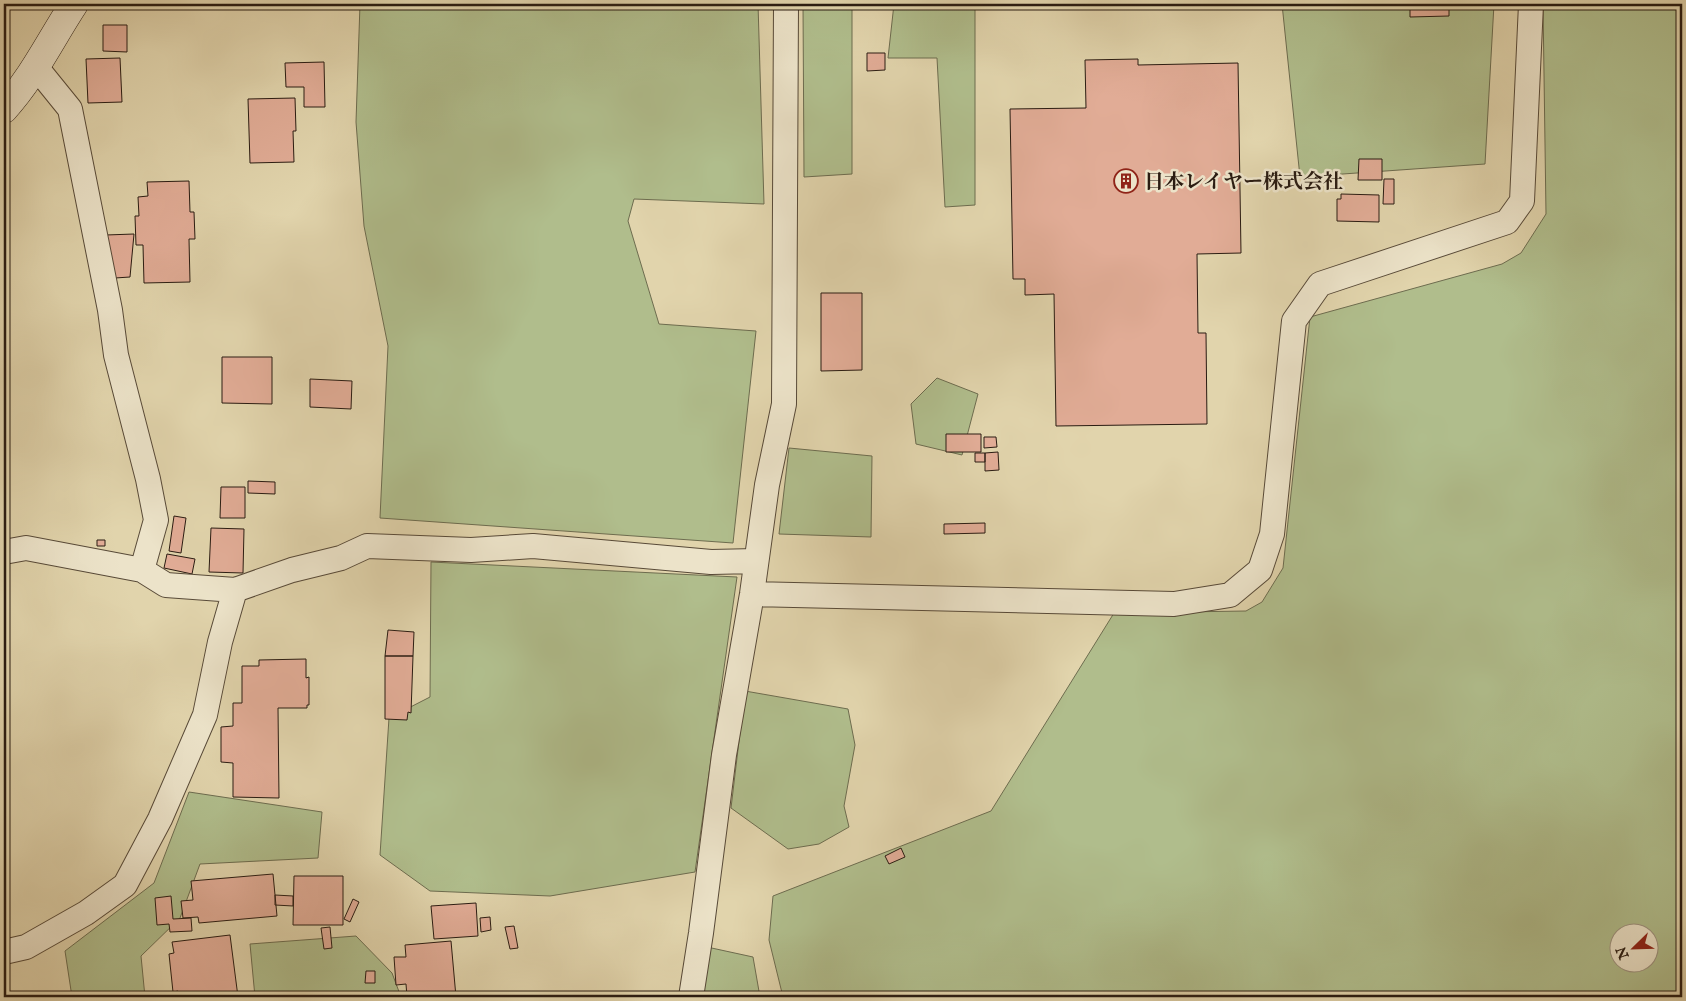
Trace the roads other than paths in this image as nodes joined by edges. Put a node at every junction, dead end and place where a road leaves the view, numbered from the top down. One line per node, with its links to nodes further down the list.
1 (74, 4): 4 (street)
2 (786, 4): 7 (street)
3 (1531, 4): 10 (street)
4 (36, 67): 5 (street); 8 (street)
5 (4, 109)
6 (4, 552): 8 (street)
7 (756, 561): 9 (street); 10 (street)
8 (142, 570): 9 (street)
9 (235, 590): 11 (street)
10 (752, 594): 12 (street)
11 (4, 952)
12 (690, 997)

